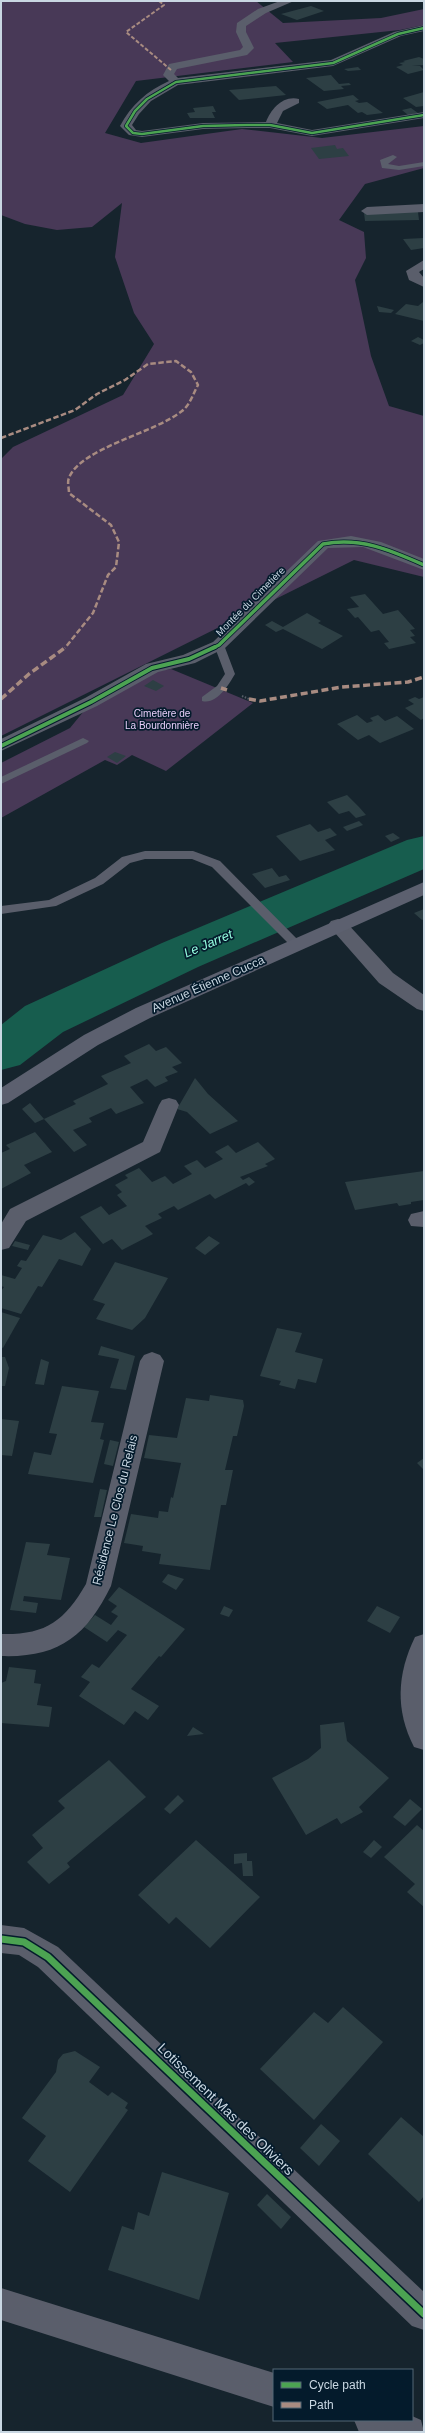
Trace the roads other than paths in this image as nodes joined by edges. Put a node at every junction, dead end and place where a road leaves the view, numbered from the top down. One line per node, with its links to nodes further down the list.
1 (289, 1): 3 (street)
2 (424, 28): 3 (street)
3 (176, 82): 6 (street)
4 (295, 101): 6 (street)
5 (424, 115): 6 (street)
6 (270, 126)
7 (393, 157): 8 (lane)
8 (424, 164)
9 (424, 208): 10 (street)
10 (367, 211)
11 (424, 264): 12 (street)
12 (424, 283)
13 (424, 565): 14 (street, Montée du Cimetière)
14 (219, 645): 15 (lane); 17 (street, Montée du Cimetière)
15 (206, 699)
16 (82, 741): 18 (lane)
17 (1, 746)
18 (1, 781)
19 (424, 888): 21 (main road, Avenue Étienne Cucca)
20 (1, 910): 22 (lane)
21 (338, 925): 22 (main road, Avenue Étienne Cucca); 23 (street)
22 (296, 944): 24 (main road, Avenue Étienne Cucca)
23 (424, 1004)
24 (1, 1098)
25 (169, 1105): 26 (street)
26 (1, 1242)
27 (152, 1361): 28 (street, Résidence Le Clos du Relais)
28 (1, 1645)
29 (424, 1645): 30 (street)
30 (424, 1738)
31 (1, 1939): 33 (street, Lotissement Mas des Oliviers)
32 (1, 2304): 34 (street)
33 (424, 2314)
34 (273, 2390)
35 (374, 2421): 36 (street)
36 (409, 2432)

